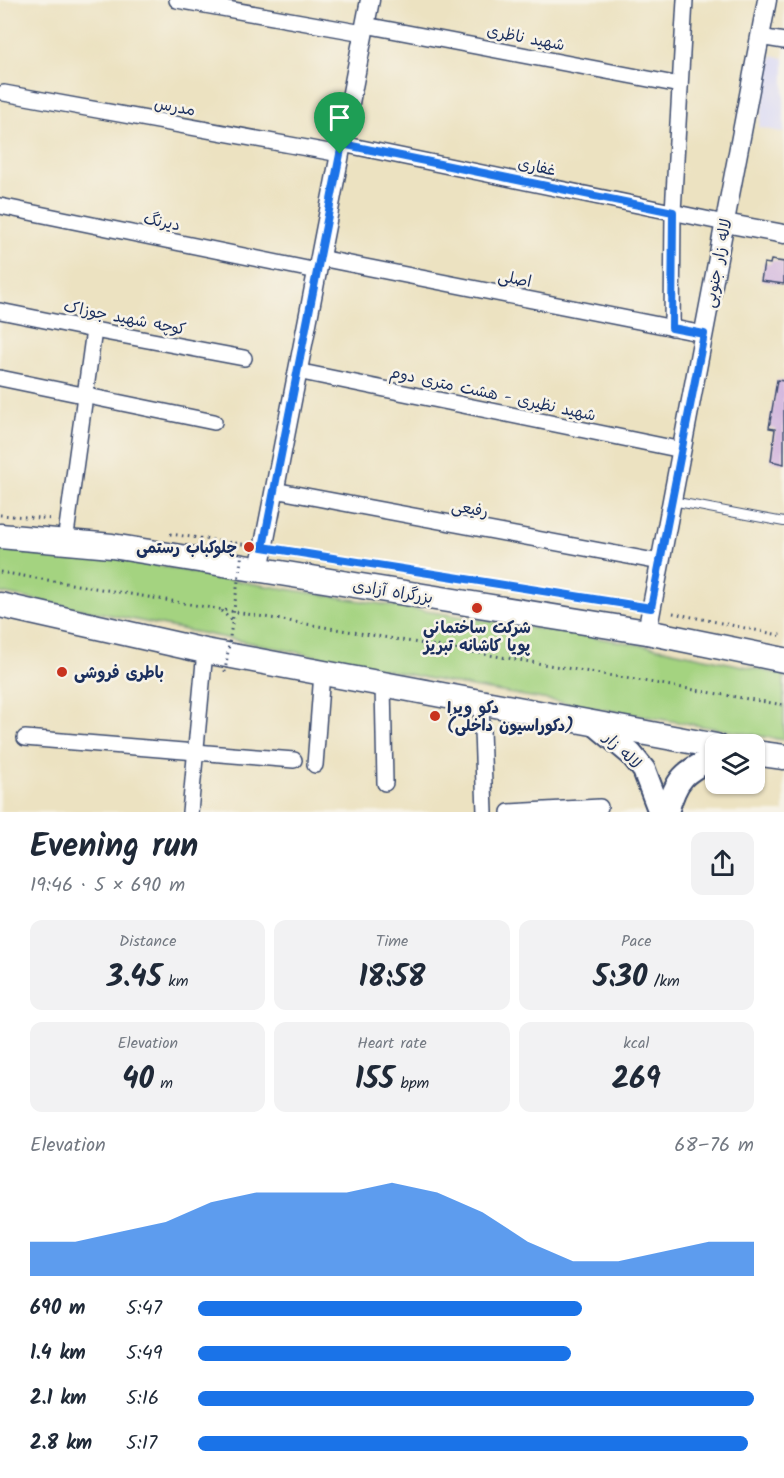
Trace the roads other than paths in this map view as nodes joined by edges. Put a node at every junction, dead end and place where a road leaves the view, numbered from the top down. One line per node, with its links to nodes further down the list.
1 (177, 0): 5 (street, شهید ناظری)
2 (370, 0): 5 (street)
3 (685, 0): 8 (street)
4 (767, 0): 6 (street, لاله زار جنوبی)
5 (364, 29): 8 (street, شهید ناظری); 10 (street)
6 (760, 37): 7 (street); 13 (street, لاله زار جنوبی)
7 (784, 41)
8 (680, 85): 12 (street)
9 (4, 93): 10 (street, مدرس)
10 (341, 149): 12 (street, غفاری); 15 (street)
11 (0, 206): 15 (street, دیرنگ)
12 (673, 212): 13 (street, غفاری); 17 (street)
13 (725, 223): 14 (street); 19 (street, لاله زار جنوبی)
14 (784, 234)
15 (318, 264): 17 (street, اصلی); 21 (street)
16 (0, 311): 18 (street, کوچه شهید جوزاک)
17 (672, 328): 19 (street, اصلی)
18 (94, 330): 20 (street, کوچه شهید جوزاک); 23 (street)
19 (704, 334): 25 (street, لاله زار جنوبی)
20 (244, 358)
21 (297, 371): 25 (street, شهید نظیری - هشت متری دوم); 26 (street)
22 (0, 378): 23 (street)
23 (86, 396): 24 (street); 29 (street)
24 (214, 422)
25 (682, 450): 27 (street, لاله زار جنوبی)
26 (274, 490): 31 (street); 32 (street, رفیعی)
27 (672, 501): 28 (lane); 32 (street, لاله زار جنوبی)
28 (784, 522)
29 (66, 531): 30 (highway, بزرگراه آزادی); 31 (highway, بزرگراه آزادی)
30 (0, 536)
31 (255, 557): 34 (highway, بزرگراه آزادی)
32 (660, 562): 34 (street, لاله زار جنوبی)
33 (0, 605): 35 (highway)
34 (647, 632): 36 (highway, بزرگراه آزادی)
35 (205, 651): 37 (highway); 43 (street)
36 (784, 660)
37 (322, 673): 38 (highway); 48 (street)
38 (383, 684): 39 (highway); 49 (street)
39 (482, 703): 40 (highway); 52 (street)
40 (595, 724): 42 (highway); 54 (main road, لاله زار)
41 (25, 738): 43 (street)
42 (705, 744)
43 (195, 752): 46 (street); 51 (street)
44 (765, 754): 45 (highway)
45 (784, 757)
46 (294, 760)
47 (705, 762): 55 (main road)
48 (315, 765)
49 (386, 783)
50 (600, 807): 53 (street)
51 (190, 812)
52 (486, 812)
53 (509, 812)
54 (660, 812)
55 (668, 812)

